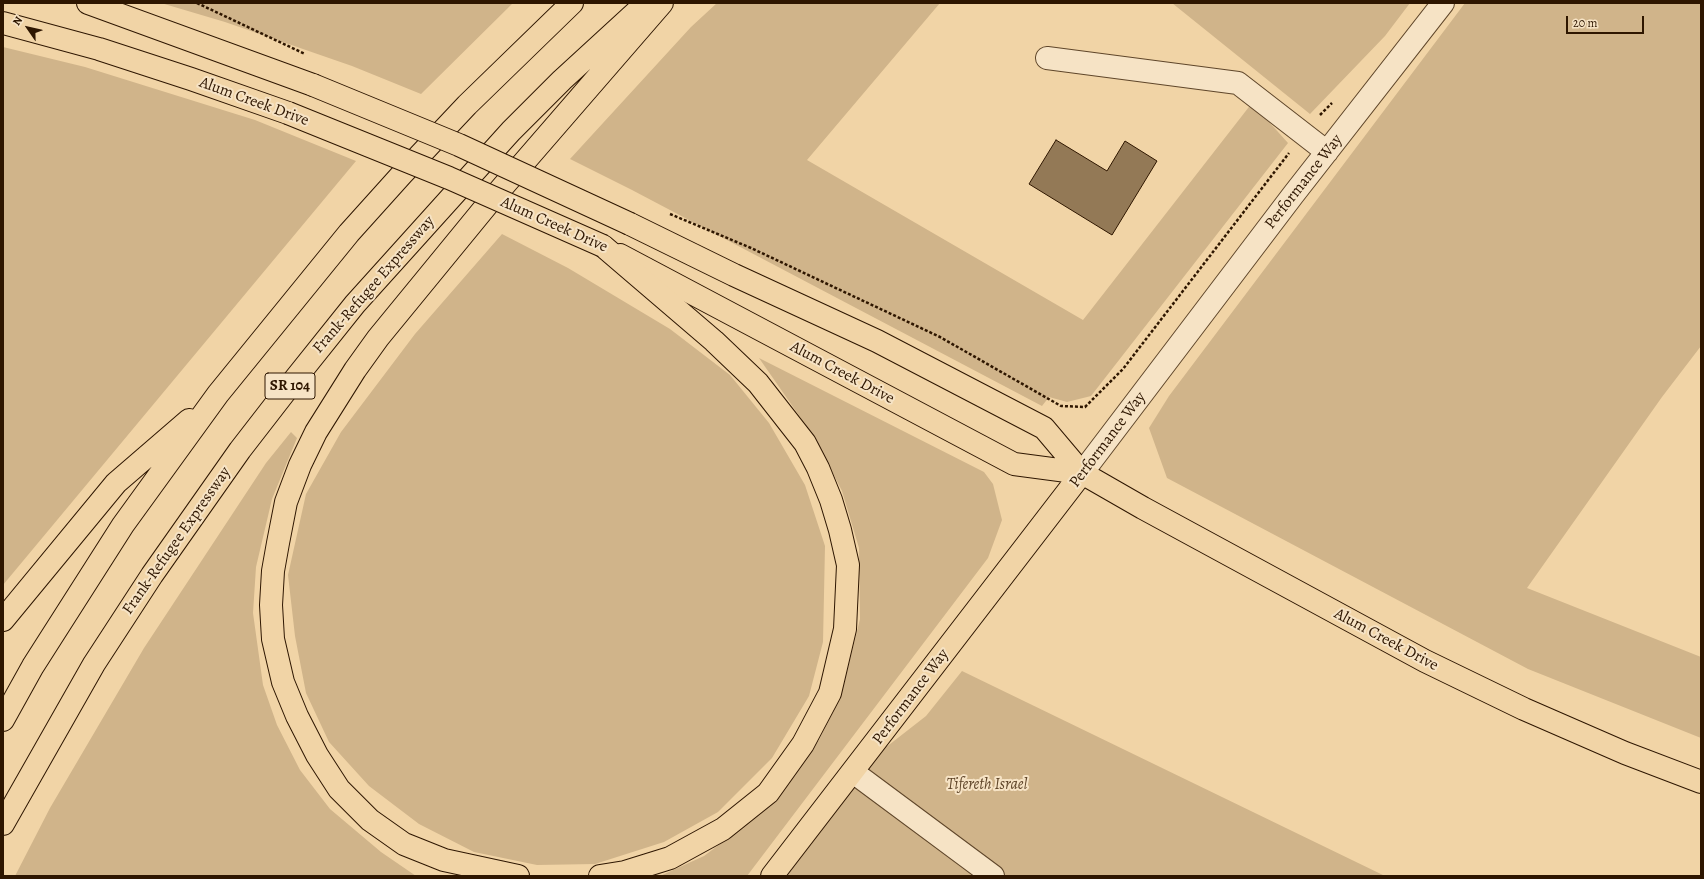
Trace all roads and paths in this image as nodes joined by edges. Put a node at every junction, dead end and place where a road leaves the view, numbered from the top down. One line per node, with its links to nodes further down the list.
1 (88, 3): 16 (main road, Alum Creek Drive, bridge)
2 (197, 3): 8 (path)
3 (572, 3): 15 (main road, SR 104)
4 (647, 3): 21 (main road, Frank-Refugee Expressway / SR 104)
5 (662, 3): 22 (main road)
6 (1443, 3): 12 (street, Performance Way)
7 (3, 23): 14 (main road, Alum Creek Drive, bridge)
8 (309, 56)
9 (1046, 58): 11 (street)
10 (1336, 98): 11 (path)
11 (1304, 134): 12 (street); 13 (path)
12 (1327, 152): 16 (street, Performance Way)
13 (663, 211)
14 (603, 246): 16 (main road, Alum Creek Drive); 25 (main road)
15 (218, 394): 17 (main road); 18 (main road, SR 104)
16 (1082, 473): 19 (main road, Performance Way); 20 (main road, Alum Creek Drive)
17 (3, 620)
18 (3, 720)
19 (853, 772): 26 (main road, Performance Way); 27 (street)
20 (1701, 782)
21 (3, 824)
22 (404, 844): 23 (main road); 24 (main road)
23 (449, 876)
24 (518, 876)
25 (600, 876)
26 (772, 876)
27 (993, 876)

